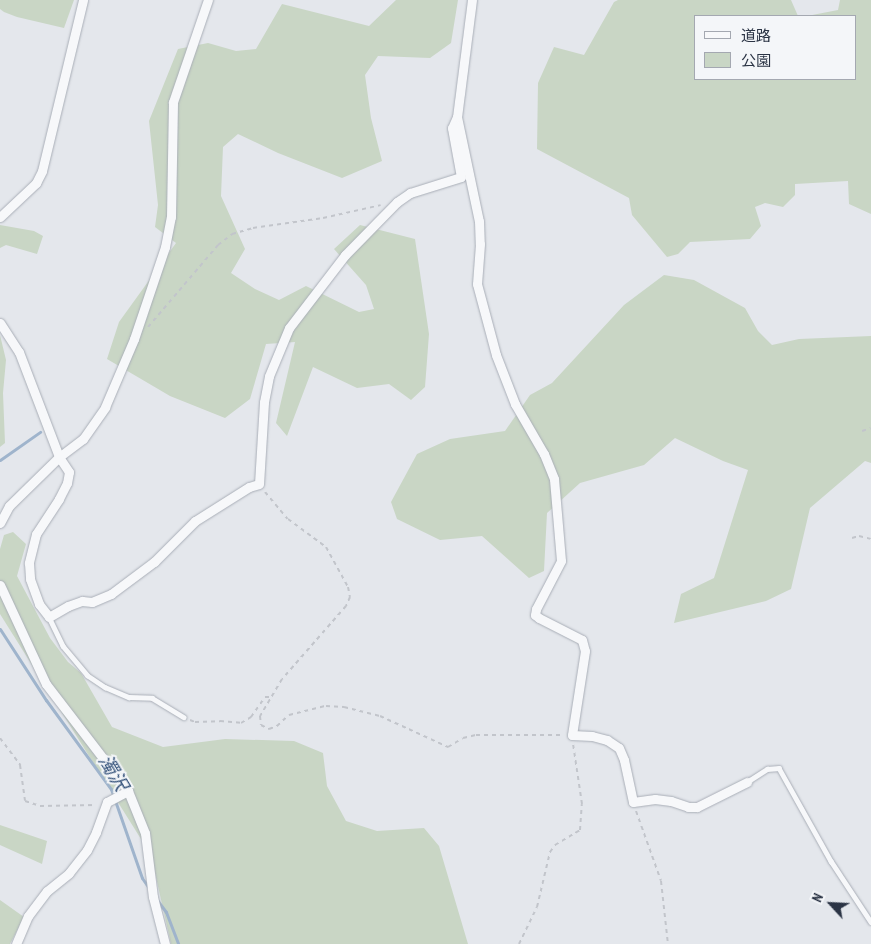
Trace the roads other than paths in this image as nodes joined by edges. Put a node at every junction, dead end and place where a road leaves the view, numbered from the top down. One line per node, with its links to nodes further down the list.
1 (83, 0): 5 (street)
2 (208, 0): 7 (street)
3 (472, 0): 4 (street)
4 (457, 117): 10 (street); 12 (street)
5 (0, 217)
6 (0, 323): 7 (street)
7 (59, 457): 8 (street); 10 (street)
8 (1, 519)
9 (0, 585): 13 (street)
10 (49, 617): 11 (lane)
11 (184, 717)
12 (746, 782): 14 (lane)
13 (128, 791): 15 (street); 16 (street)
14 (871, 922)
15 (16, 944)
16 (165, 944)

